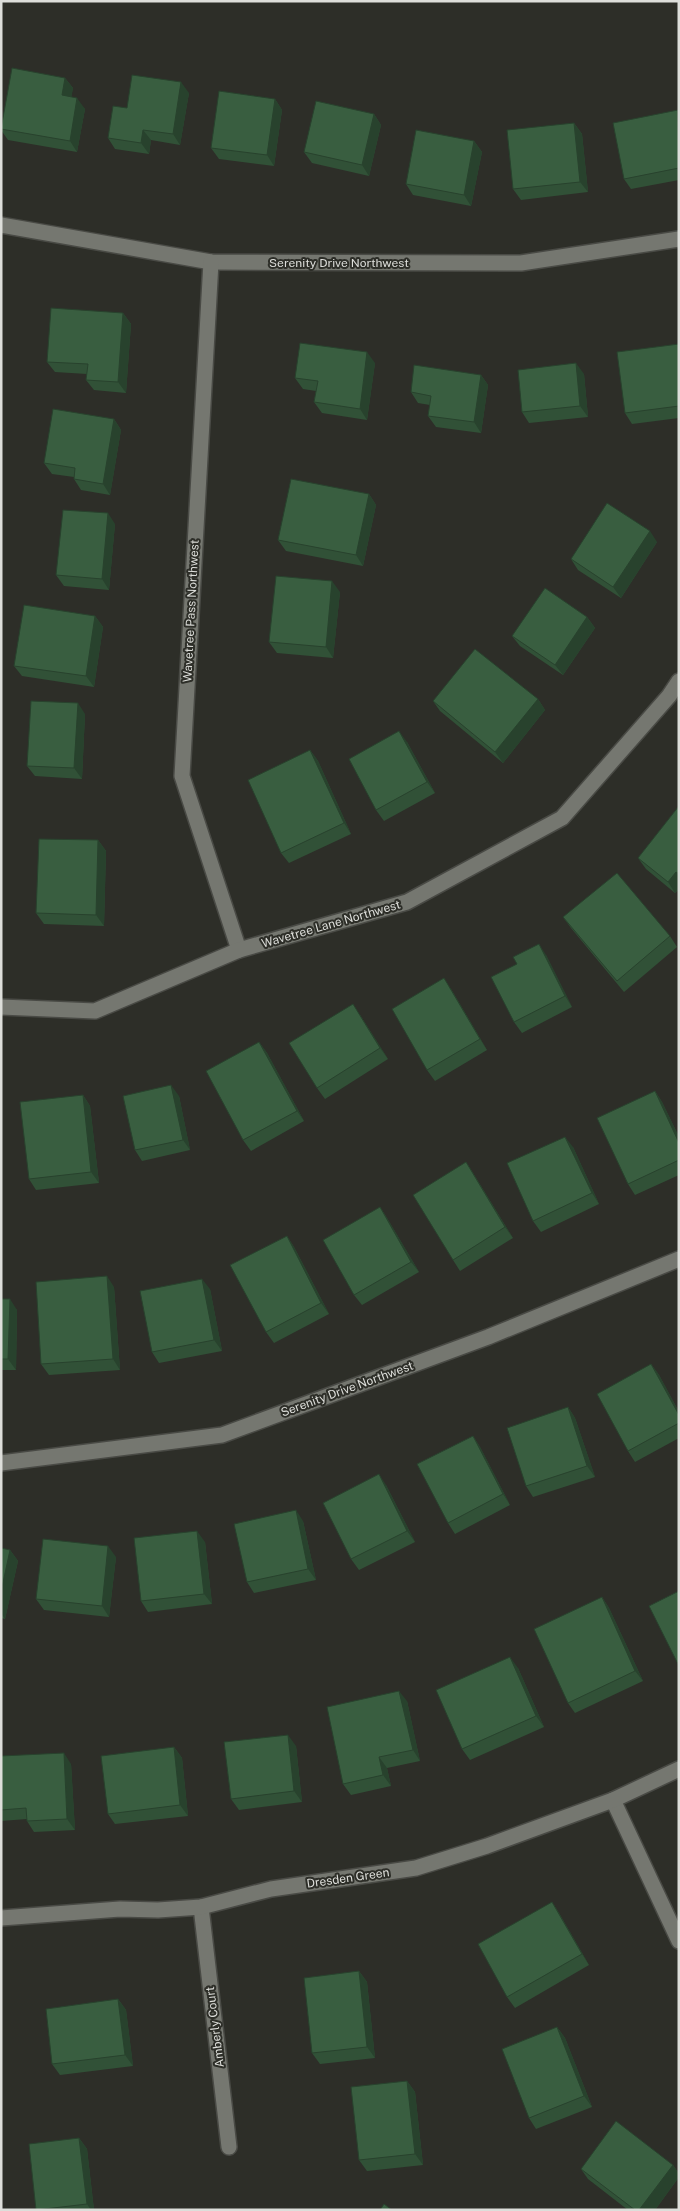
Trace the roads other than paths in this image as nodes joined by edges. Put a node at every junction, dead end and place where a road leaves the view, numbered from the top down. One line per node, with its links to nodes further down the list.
1 (1, 225): 3 (street, Serenity Drive Northwest)
2 (679, 240): 3 (street, Serenity Drive Northwest)
3 (211, 262): 5 (street, Wavetree Pass Northwest)
4 (679, 681): 5 (street, Wavetree Lane Northwest)
5 (239, 950): 6 (street, Wavetree Lane Northwest)
6 (1, 1007)
7 (679, 1259): 8 (street, Serenity Drive Northwest)
8 (1, 1463)
9 (679, 1769): 10 (street, Dresden Green)
10 (613, 1800): 11 (street, Dresden Green); 13 (street)
11 (201, 1907): 12 (street, Dresden Green); 14 (street, Amberly Court)
12 (1, 1918)
13 (679, 1942)
14 (229, 2147)

